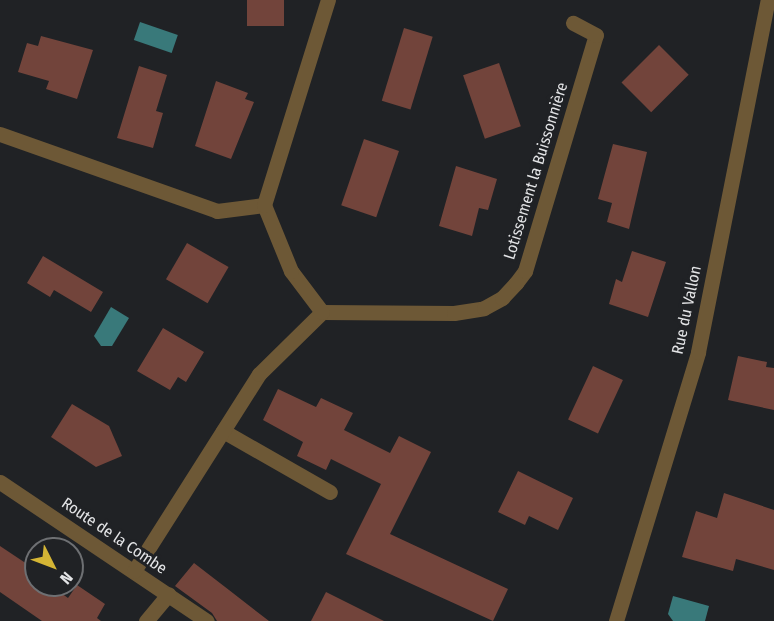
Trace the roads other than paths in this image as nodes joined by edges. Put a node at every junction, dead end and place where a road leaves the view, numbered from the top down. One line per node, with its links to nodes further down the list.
1 (328, 0): 5 (street)
2 (768, 0): 14 (street, Rue du Vallon)
3 (573, 22): 6 (street, Lotissement la Buissonnière)
4 (0, 134): 5 (street)
5 (264, 205): 6 (street)
6 (322, 312): 7 (street)
7 (223, 431): 9 (street); 10 (street)
8 (0, 482): 10 (street, Route de la Combe)
9 (330, 492)
10 (134, 571): 11 (street, Route de la Combe)
11 (169, 594): 12 (street); 13 (street, Route de la Combe)
12 (146, 621)
13 (207, 621)
14 (616, 621)

